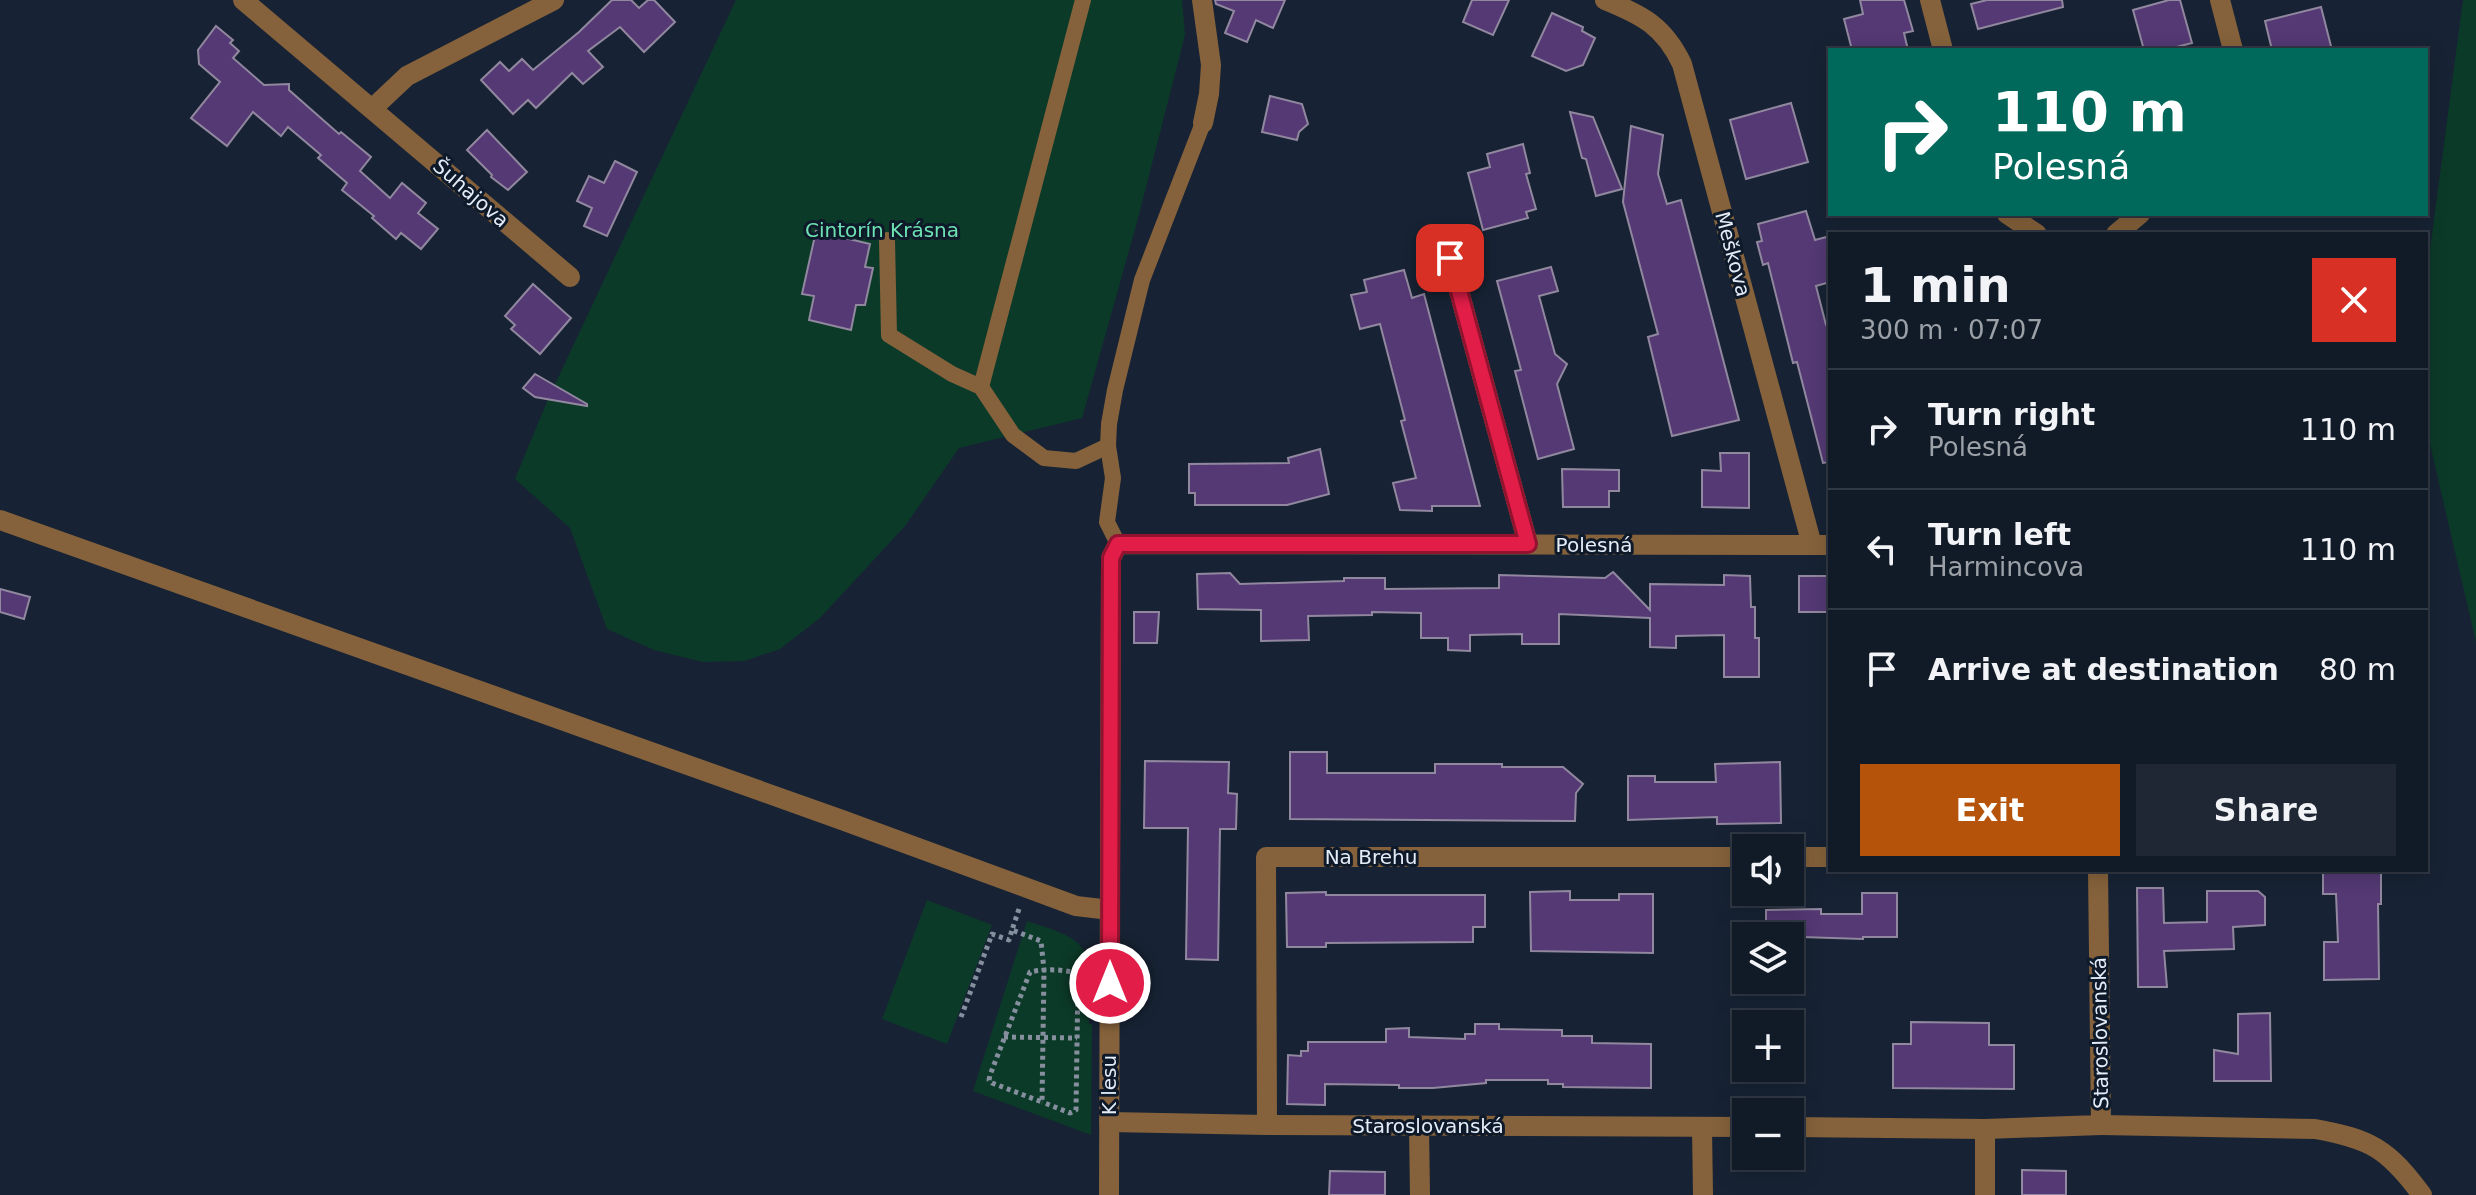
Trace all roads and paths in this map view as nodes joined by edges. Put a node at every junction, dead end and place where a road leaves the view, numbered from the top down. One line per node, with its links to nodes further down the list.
1 (243, 0): 10 (street, Šuhajova)
2 (554, 0): 10 (street)
3 (1083, 0): 19 (lane)
4 (1202, 0): 11 (street)
5 (1605, 0): 24 (street, Meškova)
6 (1930, 0): 8 (street)
7 (2220, 0): 9 (street)
8 (1942, 48)
9 (2232, 48)
10 (373, 108): 18 (street, Šuhajova)
11 (1203, 123): 20 (lane)
12 (2010, 216): 14 (street)
13 (2138, 216): 15 (street)
14 (2034, 232)
15 (2118, 232)
16 (887, 240): 19 (lane)
17 (1450, 258): 23 (street)
18 (570, 277)
19 (981, 387): 20 (lane)
20 (1108, 446): 22 (lane)
21 (0, 520): 30 (street)
22 (1118, 544): 23 (street, Polesná); 30 (street, K lesu)
23 (1528, 544): 24 (street, Polesná)
24 (1821, 545)
25 (1732, 857): 39 (street, Na Brehu)
26 (1804, 857): 27 (street)
27 (1828, 857)
28 (2098, 872): 40 (street, Staroslovanská)
29 (1027, 909): 31 (path)
30 (1110, 910): 38 (street, K lesu)
31 (1012, 930): 32 (path); 33 (path)
32 (1044, 970): 34 (path); 35 (path); 36 (path)
33 (961, 1017)
34 (1004, 1037): 35 (path); 37 (path)
35 (1043, 1038): 36 (path); 37 (path)
36 (1077, 1038): 37 (path)
37 (1042, 1102)
38 (1109, 1122): 39 (street, Staroslovanská); 46 (street, K lesu)
39 (1267, 1125): 41 (street, Staroslovanská)
40 (2101, 1125): 45 (street, Staroslovanská); 50 (street)
41 (1419, 1126): 42 (street, Staroslovanská); 47 (street)
42 (1702, 1127): 43 (street, Staroslovanská); 48 (street)
43 (1732, 1127)
44 (1804, 1127): 45 (street, Staroslovanská)
45 (1985, 1129): 49 (street)
46 (1109, 1195)
47 (1420, 1195)
48 (1703, 1195)
49 (1985, 1195)
50 (2422, 1195)

